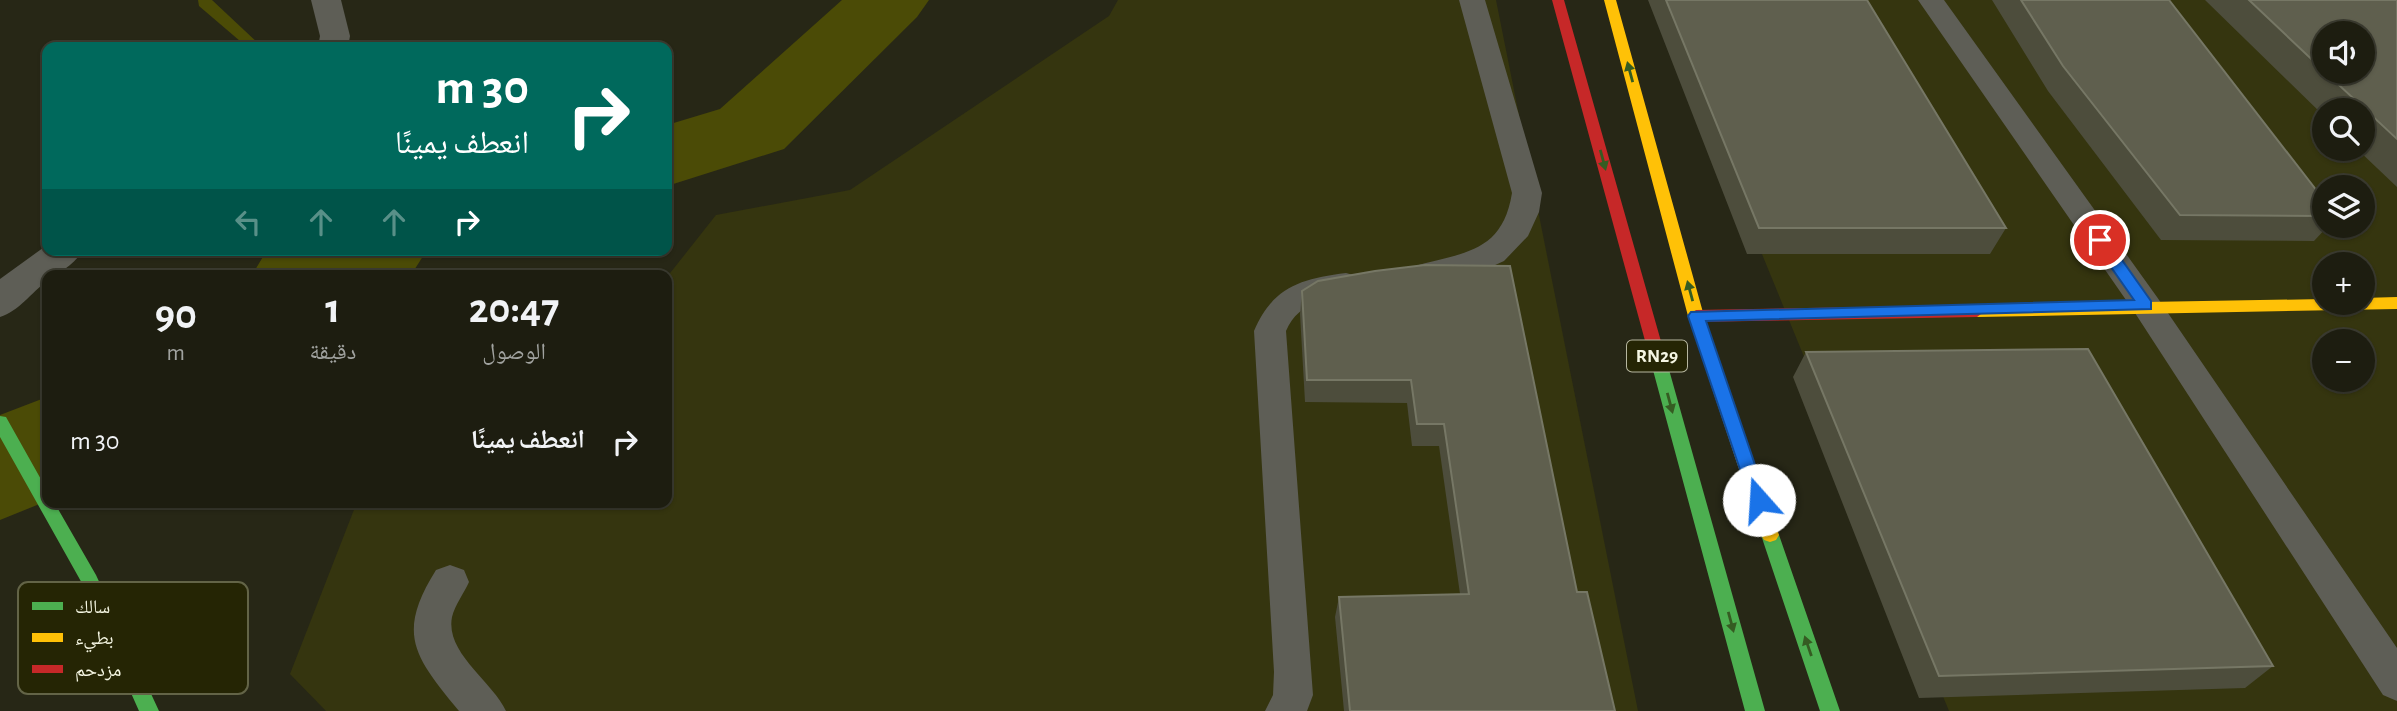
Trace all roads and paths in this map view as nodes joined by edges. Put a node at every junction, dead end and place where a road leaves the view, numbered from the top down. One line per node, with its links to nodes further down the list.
1 (326, 0): 6 (street)
2 (1472, 0): 21 (lane)
3 (1558, 0): 22 (main road, RN29, one-way to 22)
4 (1610, 0): 11 (main road, RN29, one-way to 4)
5 (1931, 0): 10 (lane)
6 (333, 42)
7 (56, 256): 8 (street)
8 (6, 291)
9 (2397, 303): 10 (main road)
10 (2146, 305): 11 (main road); 17 (lane)
11 (1696, 316): 23 (main road, RN29, one-way to 11)
12 (0, 422): 13 (main road)
13 (42, 496)
14 (49, 508): 15 (main road)
15 (90, 582)
16 (450, 582): 20 (lane)
17 (2397, 682)
18 (141, 694): 19 (main road)
19 (149, 711)
20 (485, 711)
21 (1286, 711)
22 (1755, 711)
23 (1830, 711)

